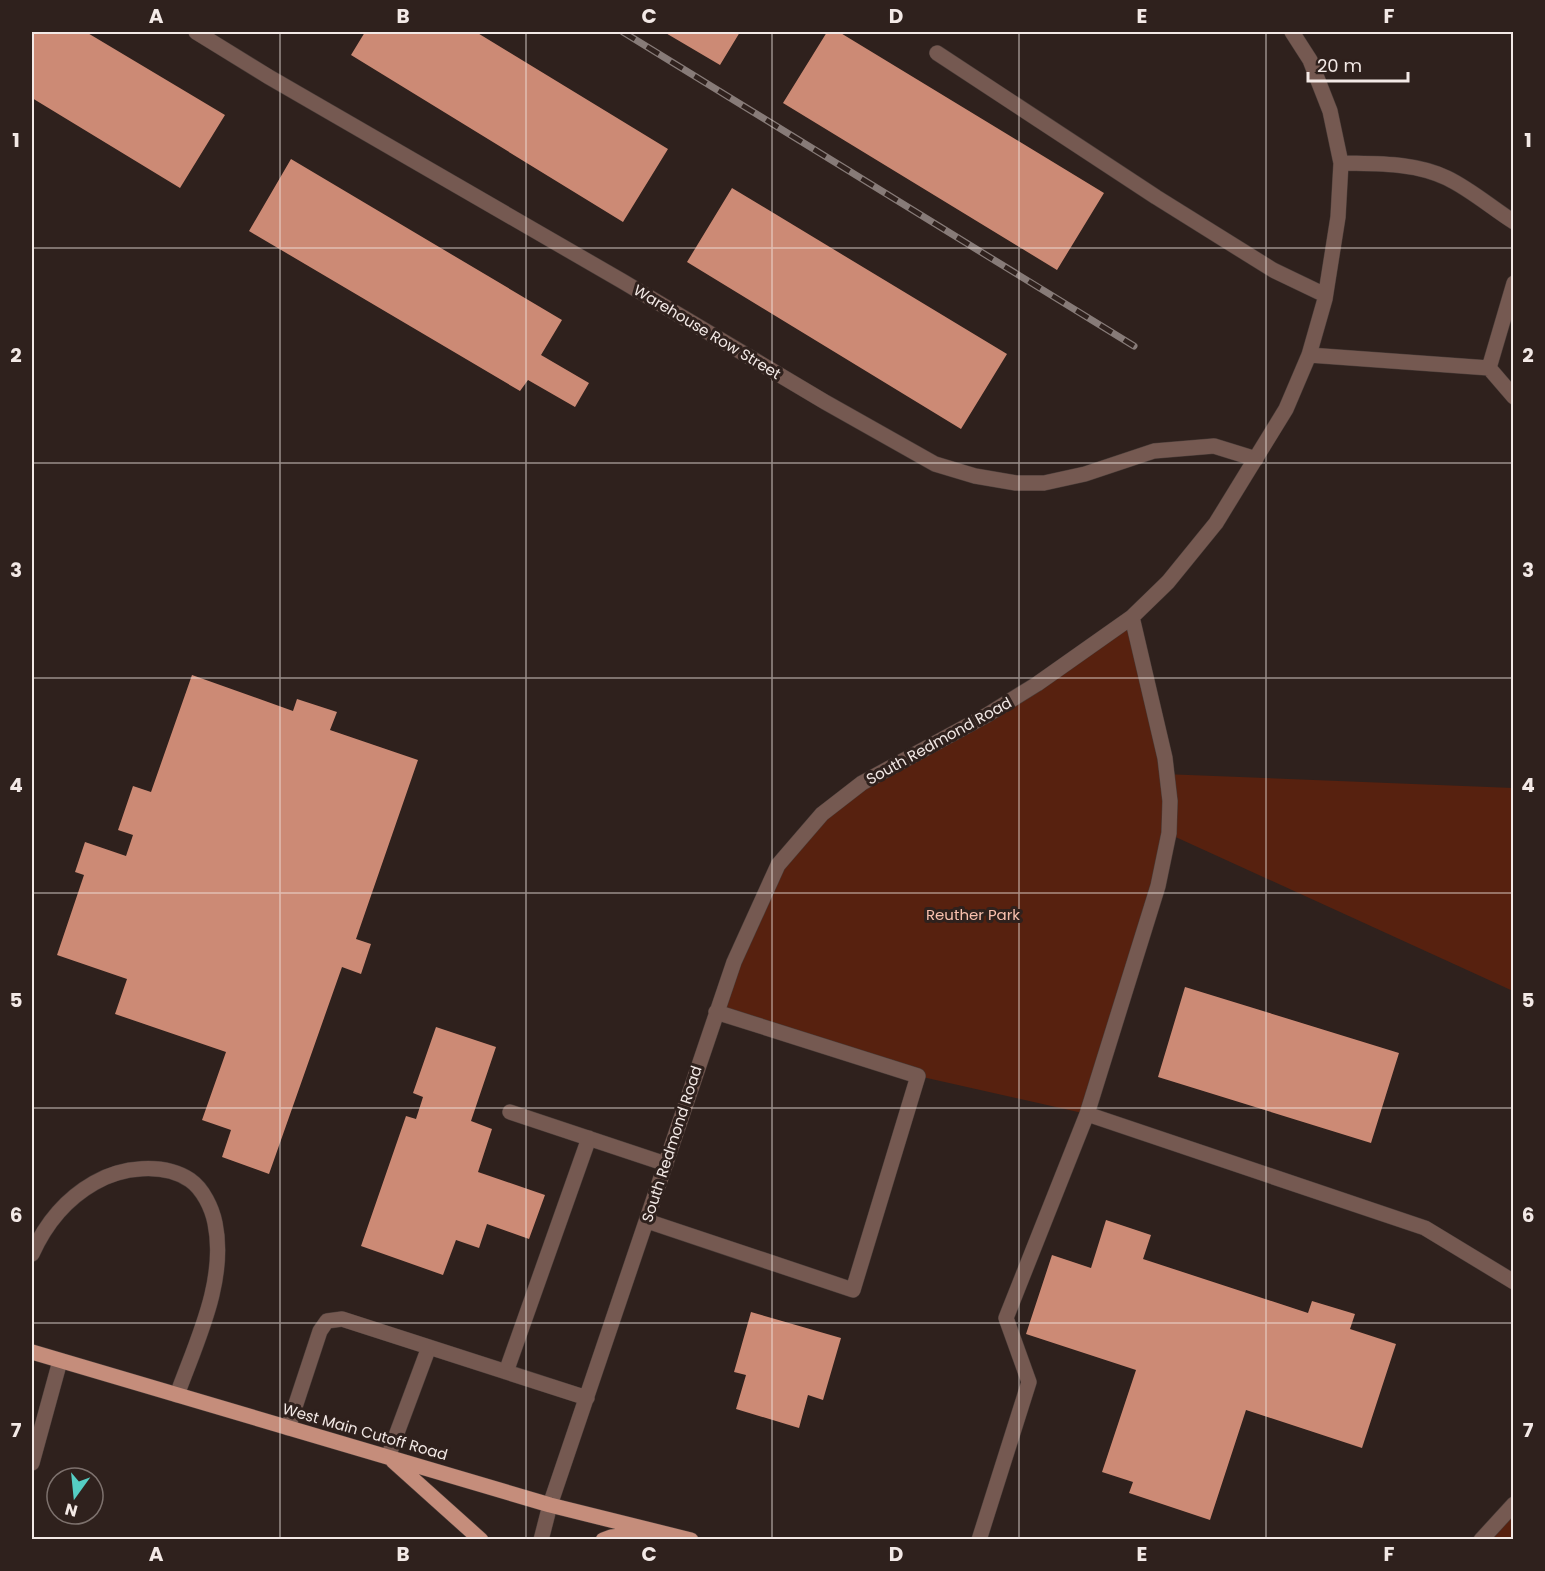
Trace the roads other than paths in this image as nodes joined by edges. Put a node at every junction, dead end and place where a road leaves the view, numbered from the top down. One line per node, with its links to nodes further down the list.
1 (196, 32): 11 (street, Warehouse Row Street)
2 (1292, 32): 4 (street, South Redmond Road)
3 (937, 53): 7 (street)
4 (1341, 163): 5 (street); 7 (street, South Redmond Road)
5 (1514, 222)
6 (1514, 283): 9 (street)
7 (1325, 295): 8 (street, South Redmond Road)
8 (1309, 355): 9 (street); 11 (street, South Redmond Road)
9 (1489, 368): 10 (street)
10 (1514, 397)
11 (1256, 459): 12 (street, South Redmond Road)
12 (1132, 617): 13 (street, South Redmond Road); 15 (street)
13 (716, 1012): 17 (street, South Redmond Road); 18 (street)
14 (510, 1112): 16 (street)
15 (1087, 1114): 20 (street); 37 (street)
16 (589, 1138): 17 (street); 24 (street)
17 (666, 1164): 18 (street, South Redmond Road)
18 (647, 1221): 26 (street, South Redmond Road)
19 (32, 1254): 25 (street)
20 (1514, 1282)
21 (429, 1347): 24 (street); 27 (street); 28 (street)
22 (32, 1352): 23 (main road, West Main Cutoff Road)
23 (60, 1361): 25 (main road, West Main Cutoff Road); 29 (street)
24 (506, 1372): 26 (street)
25 (177, 1395): 27 (main road, West Main Cutoff Road)
26 (587, 1398): 31 (street, South Redmond Road)
27 (288, 1428): 28 (main road, West Main Cutoff Road)
28 (388, 1457): 31 (main road, West Main Cutoff Road); 33 (main road)
29 (32, 1463)
30 (1514, 1504): 38 (street)
31 (550, 1505): 32 (main road, West Main Cutoff Road); 34 (street, South Redmond Road)
32 (665, 1532): 35 (main road); 36 (main road, West Main Cutoff Road)
33 (481, 1539)
34 (541, 1539)
35 (603, 1539)
36 (691, 1539)
37 (979, 1539)
38 (1481, 1539)

